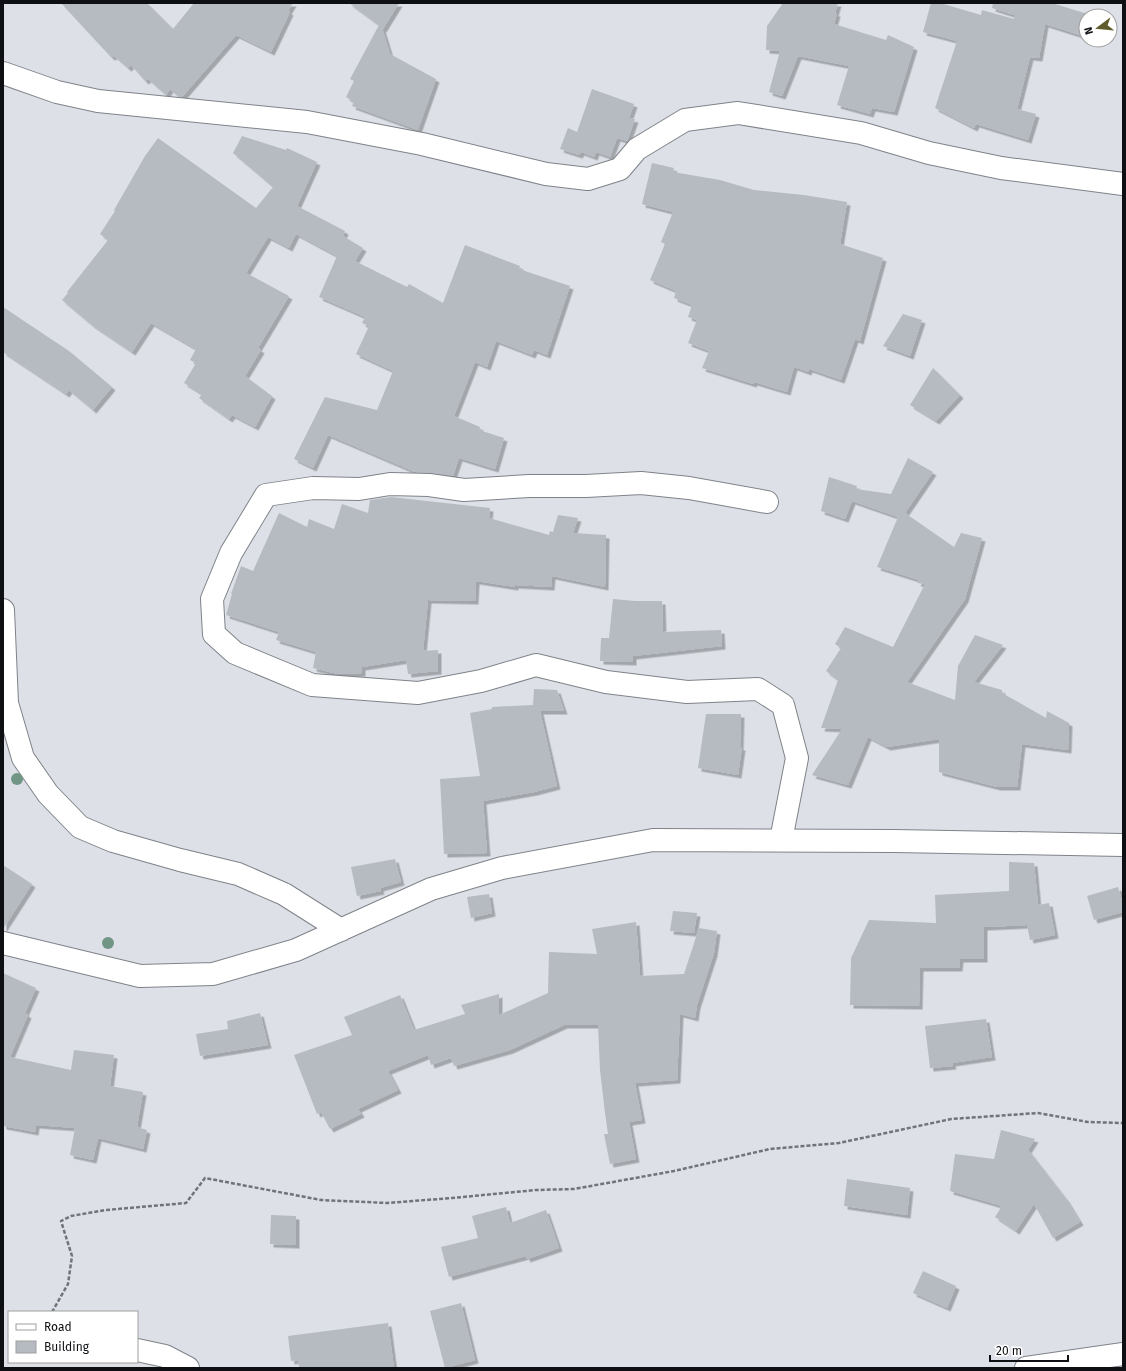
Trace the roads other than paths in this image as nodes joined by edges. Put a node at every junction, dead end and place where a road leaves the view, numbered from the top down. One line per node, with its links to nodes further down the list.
1 (3, 73): 2 (street)
2 (1123, 184)
3 (767, 502): 5 (street)
4 (3, 610): 7 (street)
5 (781, 840): 6 (street); 7 (street)
6 (1123, 845)
7 (341, 930): 8 (street)
8 (3, 943)
9 (138, 1350): 11 (street)
10 (1123, 1354): 12 (street)
11 (188, 1368)
12 (1026, 1368)

